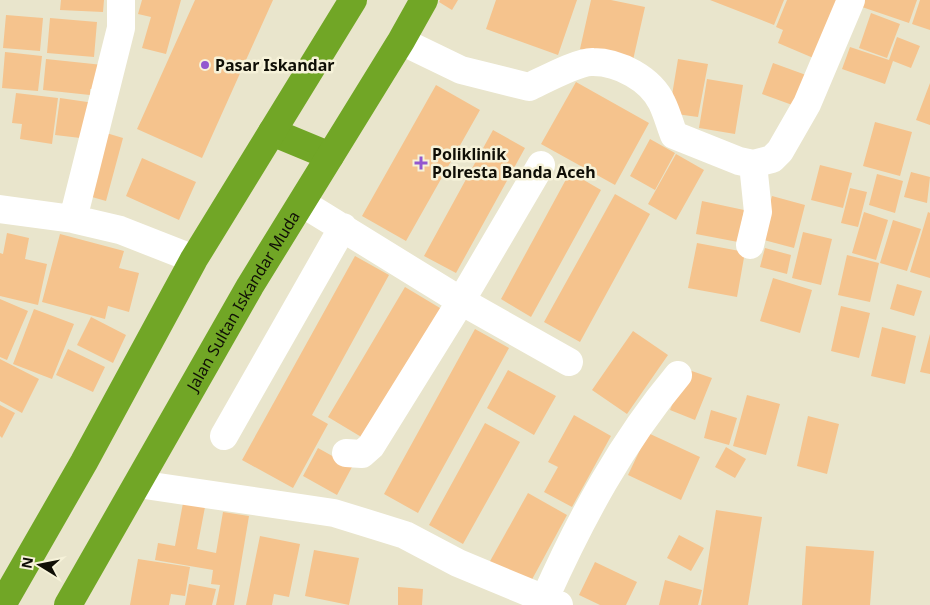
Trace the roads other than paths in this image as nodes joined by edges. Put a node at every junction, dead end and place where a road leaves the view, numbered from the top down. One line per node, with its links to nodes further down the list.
1 (121, 0): 12 (street)
2 (353, 0): 6 (highway)
3 (424, 0): 5 (highway, Jalan Sultan Iskandar Muda)
4 (851, 0): 8 (street)
5 (401, 41): 7 (highway, Jalan Sultan Iskandar Muda); 8 (street)
6 (272, 132): 7 (highway); 15 (highway)
7 (330, 156): 10 (highway, Jalan Sultan Iskandar Muda)
8 (753, 164): 14 (street)
9 (541, 166): 16 (street)
10 (302, 203): 13 (street); 21 (highway, Jalan Sultan Iskandar Muda)
11 (0, 210): 12 (street)
12 (73, 219): 15 (street)
13 (343, 227): 16 (street); 19 (street)
14 (750, 245)
15 (194, 259): 23 (highway)
16 (461, 301): 17 (street); 20 (street)
17 (569, 362)
18 (678, 375): 22 (street)
19 (224, 436)
20 (346, 453)
21 (138, 484): 22 (street); 24 (highway, Jalan Sultan Iskandar Muda)
22 (552, 602)
23 (2, 605)
24 (68, 605)

